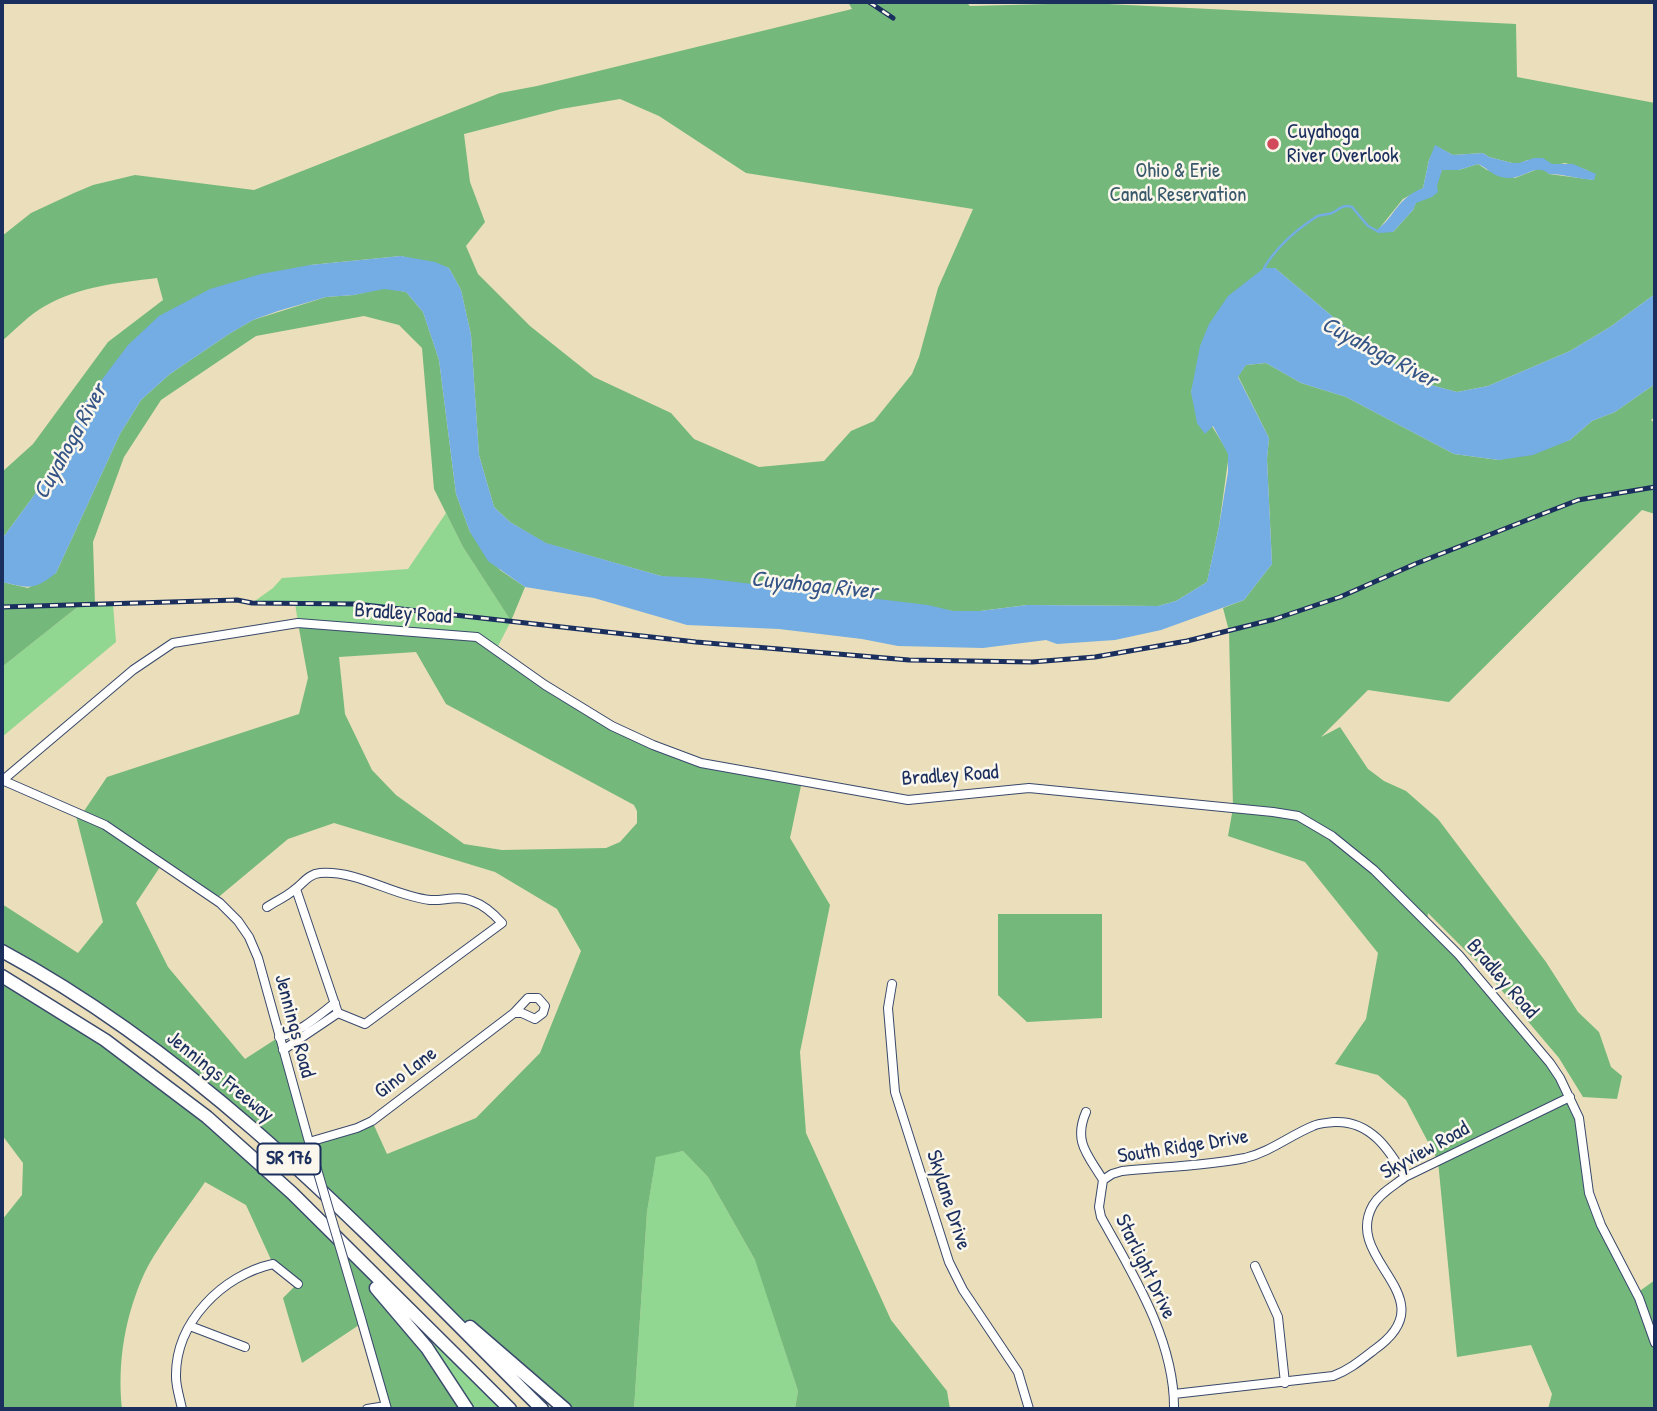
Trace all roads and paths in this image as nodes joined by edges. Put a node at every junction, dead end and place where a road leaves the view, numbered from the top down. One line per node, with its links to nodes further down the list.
1 (2, 780): 9 (street, Jennings Road); 11 (street, Bradley Road)
2 (296, 889): 3 (street); 7 (street); 7 (street)
3 (267, 907)
4 (2, 951): 19 (highway, Jennings Freeway / SR 176)
5 (2, 976): 16 (highway, Jennings Freeway / SR 176)
6 (892, 984): 32 (street, Skylane Drive)
7 (337, 1008): 9 (street); 10 (street)
8 (514, 1013): 13 (street, Gino Lane)
9 (279, 1037): 10 (street, Jennings Road)
10 (282, 1050): 13 (street, Jennings Road)
11 (1570, 1097): 14 (street, Skyview Road); 21 (street, Bradley Road)
12 (1086, 1112): 15 (street)
13 (310, 1145): 25 (street, Jennings Road, bridge)
14 (1405, 1177): 15 (street, South Ridge Drive); 23 (street, Skyview Road)
15 (1104, 1180): 24 (street, Starlight Drive)
16 (329, 1231): 28 (highway); 29 (highway, Jennings Freeway / SR 176)
17 (1255, 1266): 23 (street)
18 (298, 1284): 20 (street)
19 (432, 1299): 30 (highway, Jennings Freeway / SR 176); 31 (highway)
20 (190, 1326): 22 (street); 26 (street)
21 (1655, 1343)
22 (245, 1347)
23 (1285, 1382): 24 (street, Skyview Road)
24 (1174, 1394): 33 (street, Starlight Drive)
25 (386, 1408): 27 (street)
26 (182, 1409)
27 (367, 1409)
28 (467, 1409)
29 (510, 1409)
30 (542, 1409)
31 (565, 1409)
32 (1029, 1409)
33 (1174, 1409)

